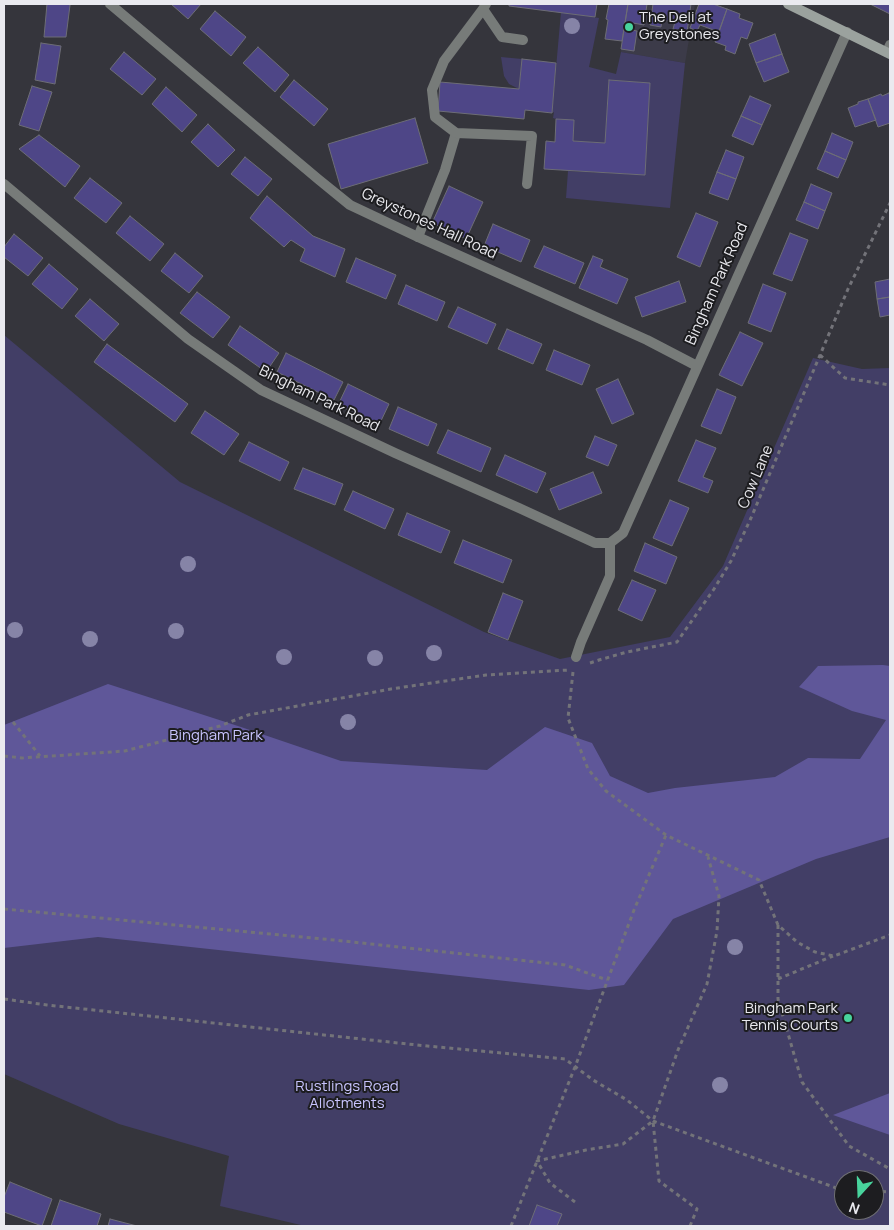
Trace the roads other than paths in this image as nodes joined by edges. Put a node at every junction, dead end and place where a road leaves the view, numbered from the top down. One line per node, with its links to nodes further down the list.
1 (110, 4): 10 (street, Greystones Hall Road)
2 (788, 4): 4 (street)
3 (484, 6): 5 (street); 7 (street)
4 (846, 32): 6 (street); 11 (street, Bingham Park Road)
5 (523, 40)
6 (889, 50)
7 (456, 133): 9 (street); 10 (street)
8 (4, 184): 12 (street, Bingham Park Road)
9 (527, 184)
10 (418, 237): 11 (street, Greystones Hall Road)
11 (697, 366): 12 (street, Bingham Park Road)
12 (610, 543): 13 (street)
13 (576, 658)

